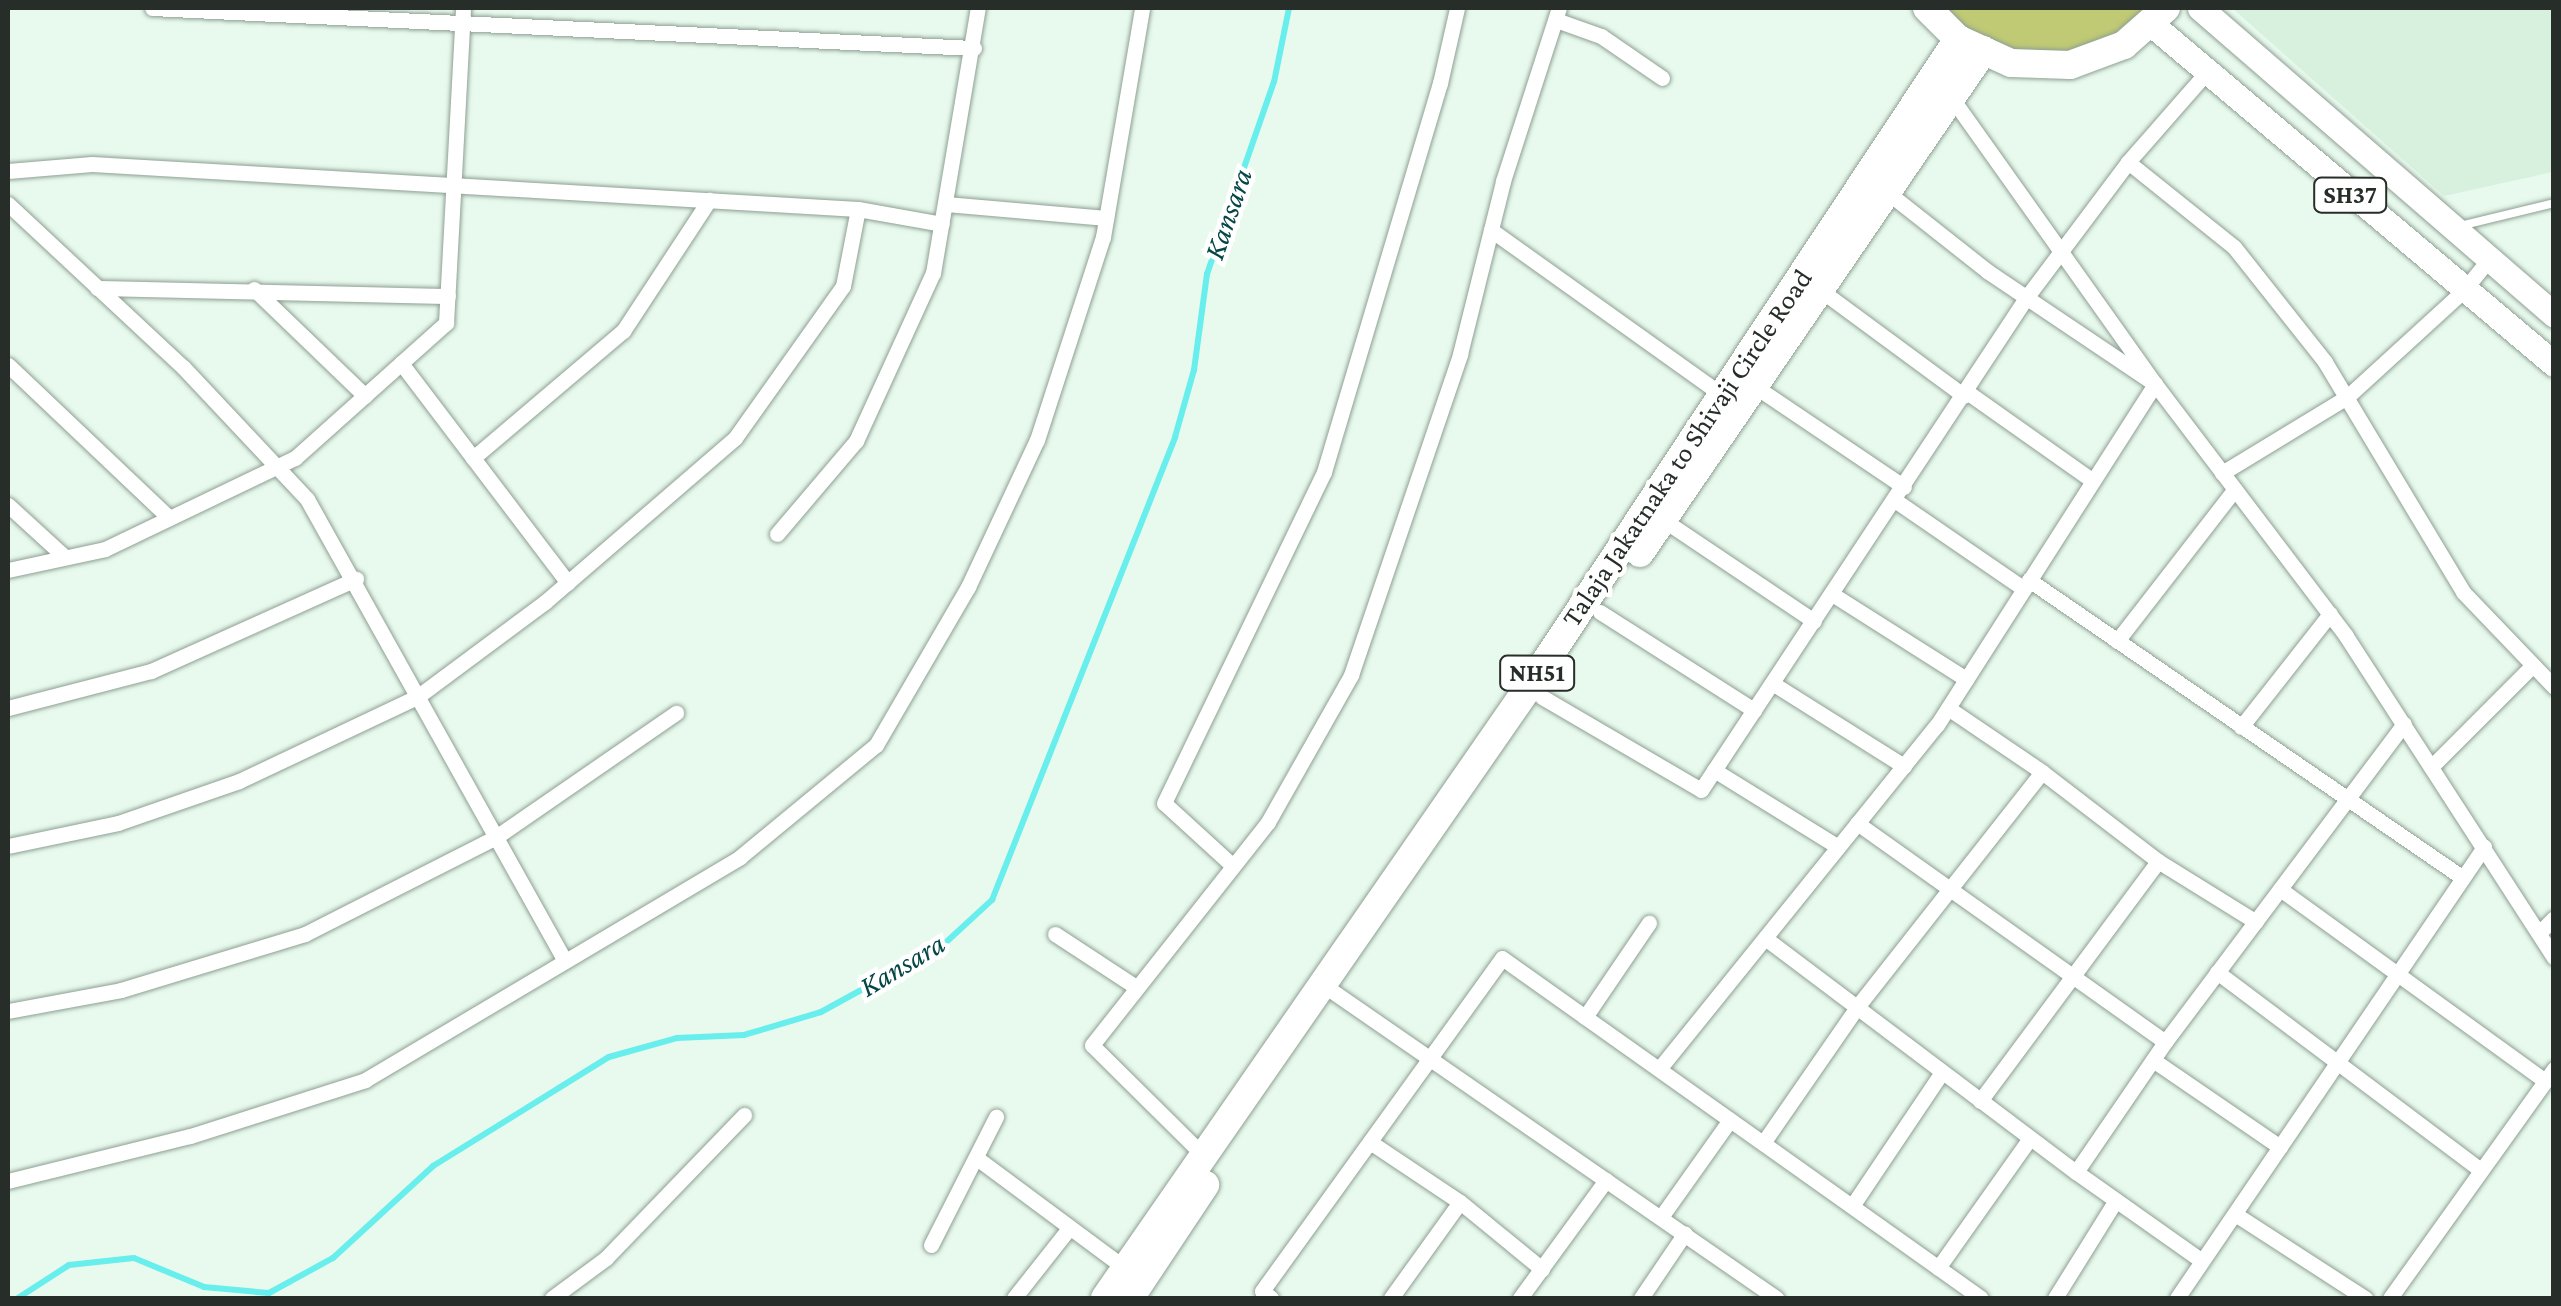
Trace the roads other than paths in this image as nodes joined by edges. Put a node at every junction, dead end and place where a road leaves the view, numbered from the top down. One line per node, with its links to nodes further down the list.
1 (152, 8): 10 (street)
2 (464, 8): 10 (street)
3 (978, 8): 12 (street)
4 (1142, 8): 25 (street)
5 (1457, 8): 90 (street)
6 (1927, 8): 11 (highway)
7 (2200, 8): 27 (main road, SH37)
8 (1558, 14): 14 (street); 28 (street)
9 (2158, 15): 11 (highway); 13 (main road, SH37)
10 (462, 25): 12 (street); 19 (street)
11 (1971, 45): 15 (highway, Talaja Jakatnaka to Shivaji Circle Road / NH51); 18 (highway, Talaja Jakatnaka to Shivaji Circle Road / NH51)
12 (974, 48): 23 (street)
13 (2206, 73): 16 (street); 34 (main road, SH37)
14 (1662, 78)
15 (1950, 97): 18 (highway, Talaja Jakatnaka to Shivaji Circle Road / NH51); 29 (street)
16 (2128, 162): 29 (street); 46 (street)
17 (8, 170): 19 (street)
18 (1876, 183): 33 (highway, Talaja Jakatnaka to Shivaji Circle Road / NH51); 36 (street); 44 (highway, Talaja Jakatnaka to Shivaji Circle Road / NH51)
19 (454, 185): 20 (street); 35 (street)
20 (709, 200): 24 (street); 47 (street)
21 (2554, 203): 27 (lane)
22 (8, 204): 31 (street)
23 (946, 204): 25 (street); 26 (street)
24 (858, 209): 26 (street); 60 (street)
25 (1106, 218): 101 (street)
26 (942, 224): 56 (street)
27 (2450, 229): 30 (main road, SH37)
28 (1491, 230): 44 (street); 90 (street)
29 (2062, 250): 36 (street); 41 (street)
30 (2488, 260): 34 (street); 37 (main road, SH37)
31 (97, 288): 32 (street); 48 (street)
32 (254, 289): 35 (street); 45 (street)
33 (1819, 289): 42 (highway, Talaja Jakatnaka to Shivaji Circle Road / NH51); 43 (street)
34 (2464, 290): 40 (main road, SH37); 46 (street)
35 (448, 296): 38 (street)
36 (2026, 298): 41 (street); 43 (street)
37 (2554, 315)
38 (402, 363): 45 (street); 47 (street)
39 (8, 364): 54 (street)
40 (2554, 364)
41 (2156, 384): 49 (street); 50 (street)
42 (1754, 385): 52 (street); 55 (highway, Talaja Jakatnaka to Shivaji Circle Road / NH51)
43 (1966, 394): 50 (street); 52 (street)
44 (1722, 395): 106 (highway, Talaja Jakatnaka to Shivaji Circle Road / NH51)
45 (364, 396): 48 (street)
46 (2347, 397): 49 (street); 67 (street)
47 (473, 458): 60 (street)
48 (278, 465): 54 (street); 59 (street)
49 (2222, 472): 51 (street)
50 (2093, 481): 61 (street)
51 (2235, 489): 64 (street); 66 (street)
52 (1900, 494): 61 (street); 62 (street)
53 (8, 505): 57 (street)
54 (169, 518): 57 (street)
55 (1662, 520): 63 (highway, Talaja Jakatnaka to Shivaji Circle Road / NH51); 65 (street)
56 (777, 534)
57 (65, 557): 58 (street)
58 (8, 570)
59 (356, 580): 71 (street); 73 (street)
60 (568, 583): 71 (street)
61 (2027, 585): 66 (street); 68 (street)
62 (1832, 594): 65 (street); 68 (street)
63 (1600, 612): 72 (highway, Talaja Jakatnaka to Shivaji Circle Road / NH51); 75 (street)
64 (2330, 614): 77 (street); 78 (street)
65 (1814, 621): 69 (street)
66 (2117, 641): 78 (street)
67 (2532, 664): 70 (street); 80 (street)
68 (1966, 679): 74 (street)
69 (1772, 683): 75 (street); 79 (street)
70 (2554, 686)
71 (417, 697): 85 (street); 86 (street)
72 (1542, 697): 81 (street); 106 (highway, Talaja Jakatnaka to Shivaji Circle Road / NH51)
73 (8, 708)
74 (1948, 708): 79 (street); 82 (street)
75 (1754, 710): 81 (street)
76 (676, 712): 85 (street)
77 (2404, 724): 80 (street); 83 (street)
78 (2241, 727): 83 (street)
79 (1904, 766): 84 (street)
80 (2432, 767): 88 (street)
81 (1714, 770): 87 (street)
82 (2042, 772): 89 (street); 93 (street)
83 (2347, 800): 91 (street); 92 (street)
84 (1858, 823): 87 (street); 93 (street)
85 (496, 837): 101 (street); 108 (street)
86 (8, 846)
87 (1838, 847): 99 (street)
88 (2484, 847): 91 (street); 97 (street)
89 (2158, 861): 96 (street); 104 (street)
90 (1233, 866): 105 (street)
91 (2463, 878): 103 (street)
92 (2280, 888): 96 (street); 103 (street)
93 (1950, 889): 104 (street); 107 (street)
94 (2554, 918): 97 (street)
95 (1649, 922): 109 (street)
96 (2256, 922): 102 (street)
97 (2539, 933): 100 (street)
98 (1055, 934): 105 (street)
99 (1765, 938): 107 (street); 114 (street)
100 (2554, 958)
101 (564, 961): 130 (street)
102 (2218, 972): 110 (street); 113 (street)
103 (2398, 974): 113 (street); 116 (street)
104 (2073, 977): 110 (street); 117 (street)
105 (1136, 987): 125 (street)
106 (1327, 987): 112 (street); 125 (highway, Talaja Jakatnaka to Shivaji Circle Road / NH51); 148 (highway, Talaja Jakatnaka to Shivaji Circle Road / NH51)
107 (1858, 1007): 115 (street); 123 (street)
108 (8, 1010)
109 (1584, 1017): 112 (street); 114 (street)
110 (2165, 1042): 111 (street)
111 (2152, 1060): 124 (street); 128 (street)
112 (1428, 1062): 122 (street); 129 (street)
113 (2338, 1062): 124 (street); 127 (street)
114 (1658, 1069): 120 (street)
115 (1942, 1072): 117 (street); 133 (street)
116 (2549, 1075): 127 (street)
117 (1980, 1100): 121 (street)
118 (744, 1115): 145 (street)
119 (996, 1117): 126 (street)
120 (1730, 1120): 123 (street); 135 (street)
121 (2030, 1138): 128 (street); 141 (street)
122 (1370, 1142): 132 (street); 149 (street)
123 (1762, 1143): 133 (street)
124 (2280, 1147): 134 (street)
125 (1203, 1155): 140 (highway, Talaja Jakatnaka to Shivaji Circle Road / NH51)
126 (978, 1159): 136 (street); 138 (street)
127 (2481, 1170): 144 (street)
128 (2076, 1172): 131 (street)
129 (1606, 1180): 135 (street); 142 (street)
130 (8, 1181)
131 (2116, 1200): 139 (street); 155 (street)
132 (1460, 1202): 142 (street); 150 (street)
133 (1852, 1206): 141 (street)
134 (2234, 1214): 139 (street); 156 (street)
135 (1661, 1217): 137 (street)
136 (1070, 1227): 140 (street); 146 (street)
137 (1685, 1233): 152 (street); 153 (street)
138 (931, 1244)
139 (2202, 1261): 143 (street)
140 (1125, 1268): 147 (highway, Talaja Jakatnaka to Shivaji Circle Road / NH51)
141 (1938, 1268): 154 (street)
142 (1542, 1269): 151 (street)
143 (2182, 1296)
144 (2395, 1297)
145 (552, 1298)
146 (1014, 1298)
147 (1104, 1298)
148 (1130, 1298)
149 (1271, 1298)
150 (1391, 1298)
151 (1520, 1298)
152 (1641, 1298)
153 (1776, 1298)
154 (1981, 1298)
155 (2055, 1298)
156 (2366, 1298)

